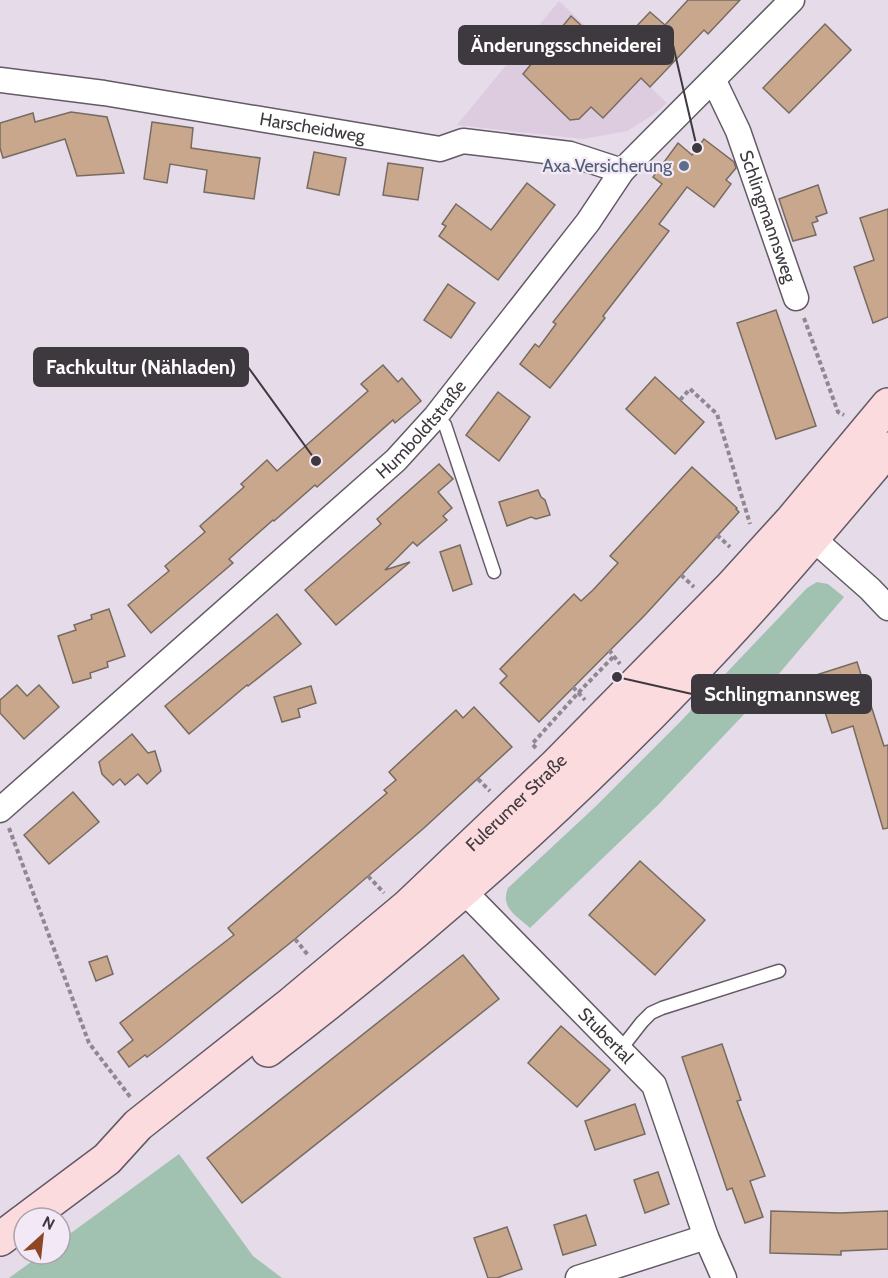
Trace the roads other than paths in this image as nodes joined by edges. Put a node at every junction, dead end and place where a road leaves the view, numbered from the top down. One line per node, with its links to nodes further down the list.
1 (792, 0): 3 (street, Humboldtstraße)
2 (0, 80): 4 (street, Harscheidweg)
3 (714, 81): 4 (street, Humboldtstraße); 5 (street, Schlingmannsweg)
4 (622, 171): 7 (street, Humboldtstraße)
5 (796, 298)
6 (888, 405): 9 (main road, Fulerumer Straße)
7 (436, 416): 10 (lane); 12 (street, Humboldtstraße)
8 (888, 449): 9 (main road, Fulerumer Straße)
9 (802, 529): 11 (street); 13 (main road, Fulerumer Straße)
10 (494, 572)
11 (888, 608)
12 (2, 815)
13 (453, 881): 15 (street, Stubertal); 16 (main road, Fulerumer Straße); 16 (main road, Fulerumer Straße)
14 (779, 971): 15 (lane)
15 (620, 1050): 18 (street, Stubertal)
16 (107, 1159): 17 (main road, Fulerumer Straße)
17 (40, 1206)
18 (706, 1237): 19 (street); 20 (street, Stubertal)
19 (578, 1278)
20 (724, 1278)

